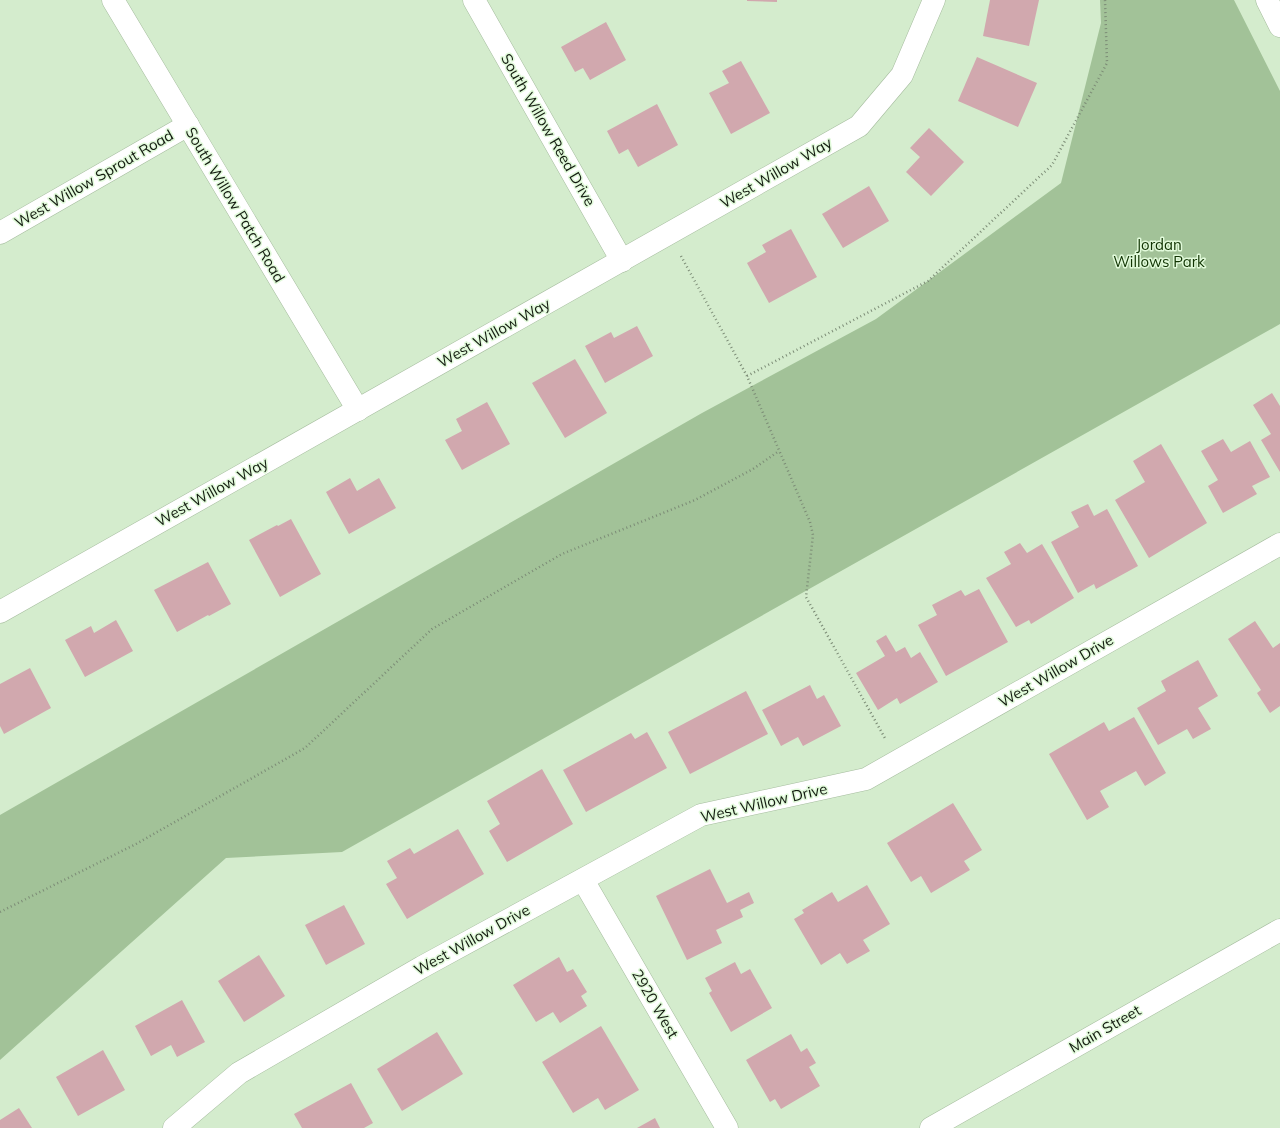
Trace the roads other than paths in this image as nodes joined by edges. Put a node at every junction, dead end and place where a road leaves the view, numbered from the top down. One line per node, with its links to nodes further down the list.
1 (113, 0): 6 (street, South Willow Patch Road)
2 (474, 0): 8 (street, South Willow Reed Drive)
3 (934, 0): 8 (street, West Willow Way)
4 (1267, 0): 5 (street)
5 (1280, 26)
6 (188, 125): 7 (street, West Willow Sprout Road); 9 (street, South Willow Patch Road)
7 (0, 233)
8 (622, 261): 9 (street, West Willow Way)
9 (358, 410): 11 (street, West Willow Way)
10 (1280, 544): 12 (street, West Willow Drive)
11 (0, 612)
12 (583, 880): 14 (street, West Willow Drive); 15 (street, 2920 West)
13 (1280, 930): 16 (street, Main Street)
14 (174, 1128)
15 (726, 1128)
16 (931, 1128)

